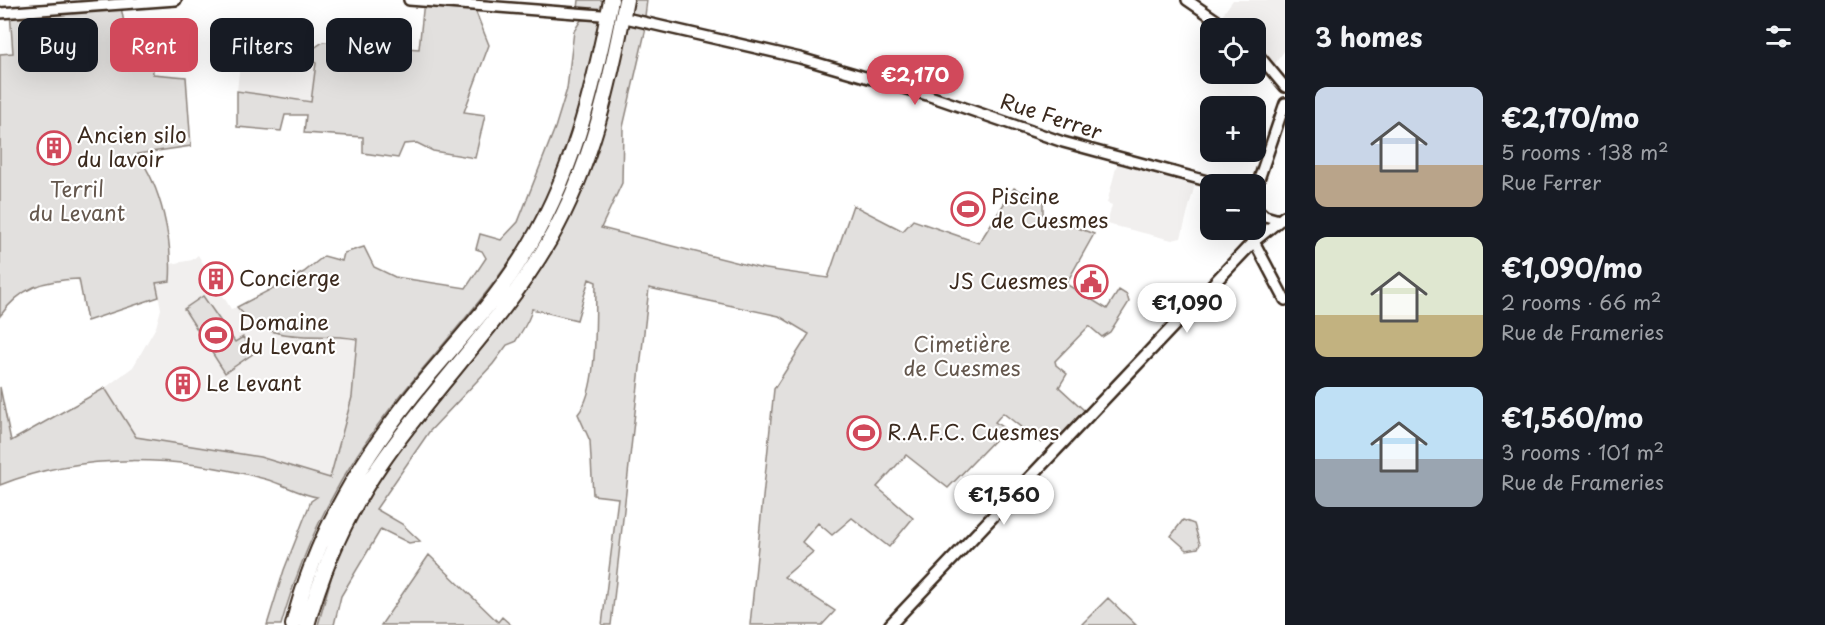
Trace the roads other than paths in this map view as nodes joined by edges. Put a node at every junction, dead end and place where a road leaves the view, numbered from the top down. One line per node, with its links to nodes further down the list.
1 (176, 0): 6 (street)
2 (409, 0): 7 (street)
3 (611, 0): 22 (highway)
4 (626, 0): 23 (highway)
5 (1187, 0): 8 (street)
6 (0, 13)
7 (601, 15)
8 (1213, 18)
9 (630, 19): 15 (street, Rue Ferrer)
10 (1266, 63): 11 (street)
11 (1285, 87)
12 (1285, 95): 13 (street)
13 (1285, 103): 14 (street)
14 (1261, 174)
15 (1200, 179)
16 (1266, 216): 17 (street)
17 (1282, 218): 18 (main road)
18 (1266, 231)
19 (1255, 240): 24 (main road)
20 (1259, 240): 21 (street)
21 (1285, 300)
22 (293, 625)
23 (307, 625)
24 (890, 625)

